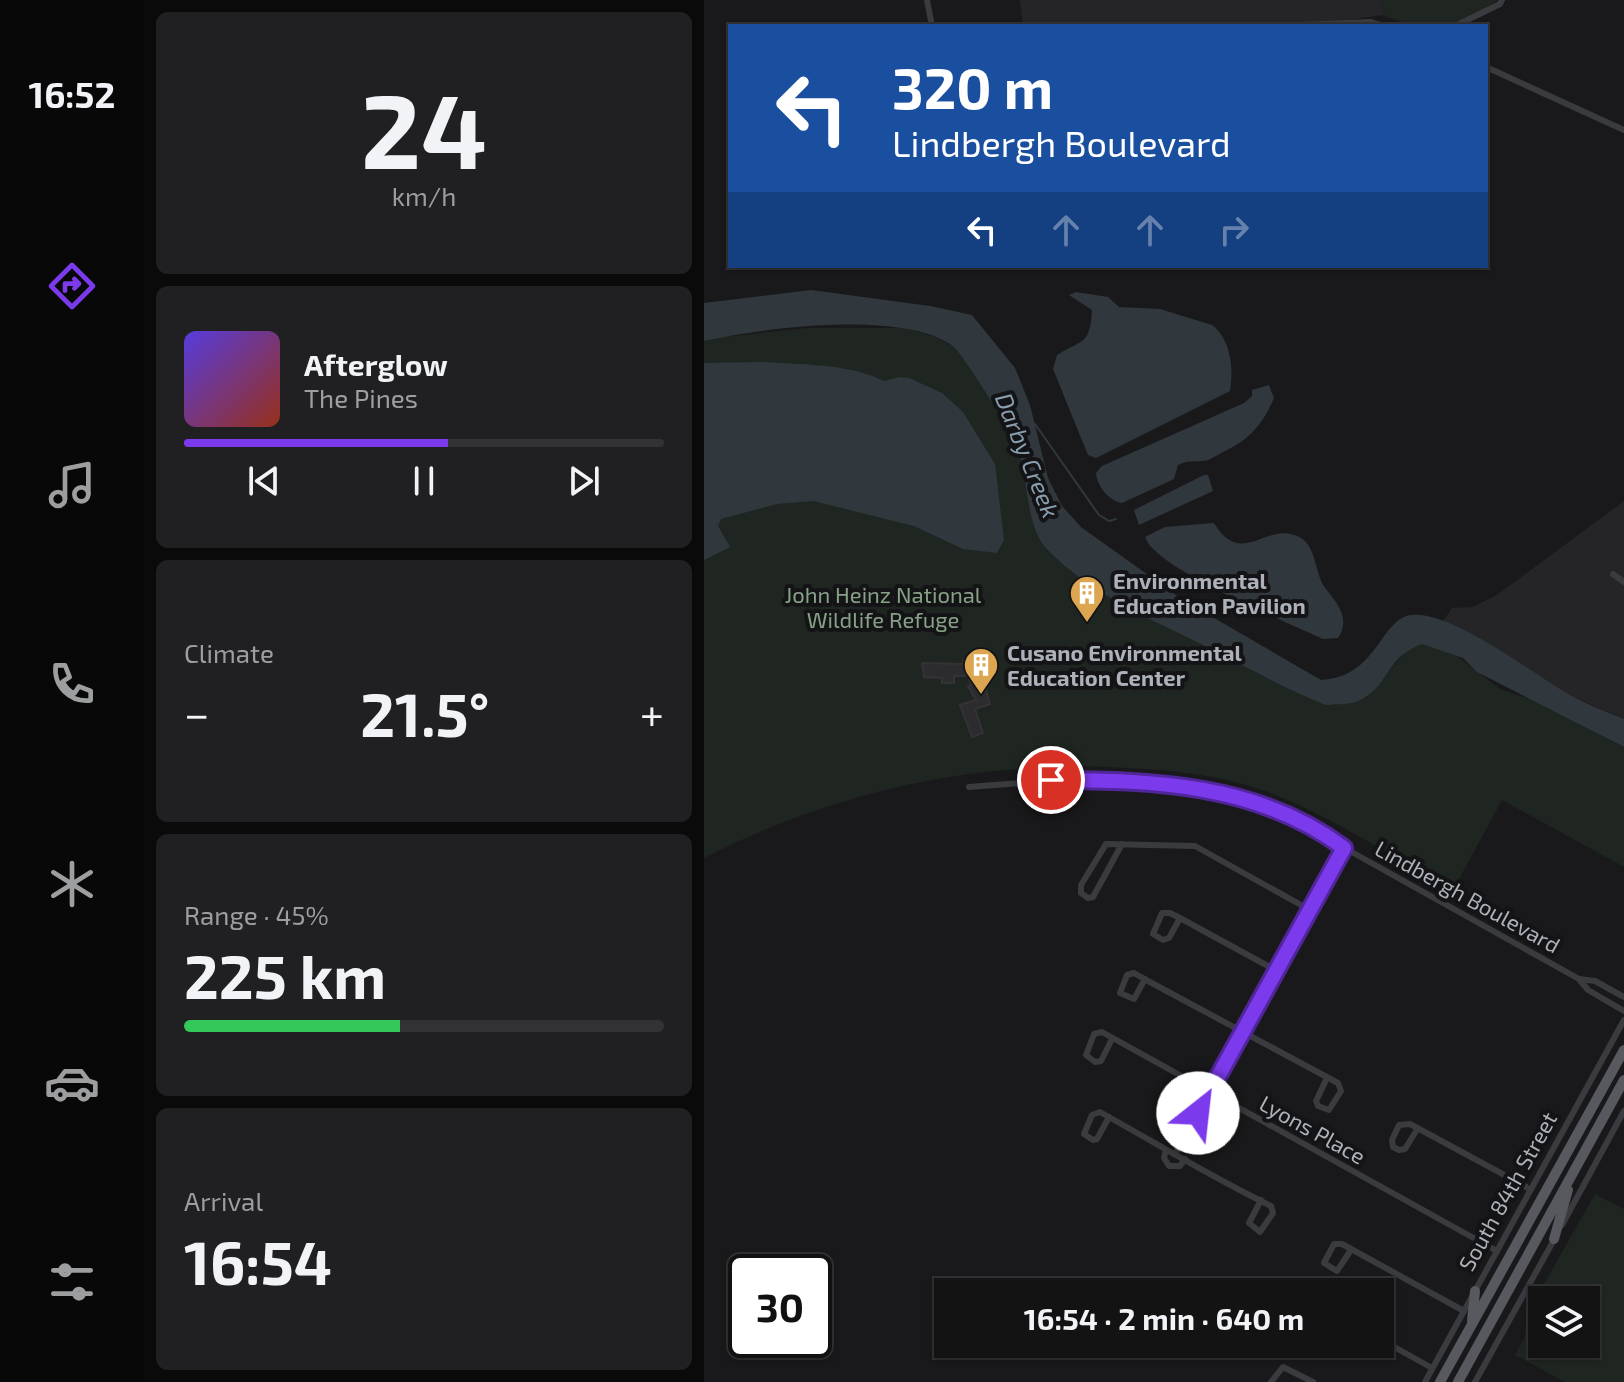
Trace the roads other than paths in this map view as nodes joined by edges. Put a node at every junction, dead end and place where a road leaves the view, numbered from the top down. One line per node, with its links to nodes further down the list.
1 (927, 0): 3 (street)
2 (1502, 0): 6 (street)
3 (932, 24)
4 (1324, 24): 5 (street)
5 (1377, 24)
6 (1459, 24)
7 (1488, 68): 8 (street)
8 (1624, 130)
9 (1613, 574): 10 (street)
10 (1624, 582)
11 (969, 787): 13 (street, Lindbergh Boulevard)
12 (1122, 844): 12 (street); 14 (street)
13 (1344, 848): 14 (street); 18 (street, Lindbergh Boulevard)
14 (1310, 910): 16 (street)
15 (1180, 918): 15 (street); 16 (street)
16 (1277, 971): 22 (street)
17 (1145, 979): 17 (street); 22 (street)
18 (1579, 979): 19 (street, Lindbergh Boulevard); 20 (street, Lindbergh Boulevard)
19 (1624, 997)
20 (1624, 1011)
21 (1624, 1020): 35 (street, South 84th Street)
22 (1243, 1032): 25 (street); 27 (street)
23 (1112, 1039): 23 (street); 27 (street, Lyons Place)
24 (1624, 1050): 42 (main road, South 84th Street)
25 (1327, 1078): 25 (street)
26 (1624, 1080): 34 (main road)
27 (1210, 1093): 32 (street); 39 (street, Lyons Place)
28 (1624, 1111): 37 (street)
29 (1109, 1117): 29 (street); 31 (street)
30 (1418, 1128): 30 (street); 35 (street)
31 (1166, 1150): 32 (street); 33 (street)
32 (1175, 1154): 33 (street)
33 (1185, 1159): 36 (street)
34 (1572, 1174): 37 (main road); 51 (main road)
35 (1530, 1190): 39 (street, South 84th Street)
36 (1261, 1200): 36 (street)
37 (1554, 1239): 52 (street)
38 (1351, 1250): 38 (street); 41 (street)
39 (1497, 1251): 40 (street, South 84th Street)
40 (1475, 1291): 41 (street, South 84th Street); 42 (main road)
41 (1464, 1311): 44 (street, South 84th Street)
42 (1471, 1326): 50 (main road, South 84th Street)
43 (1394, 1347): 44 (street)
44 (1432, 1368): 49 (street, South 84th Street)
45 (1295, 1372): 46 (street); 47 (street); 48 (street)
46 (1271, 1382)
47 (1290, 1382)
48 (1313, 1382)
49 (1425, 1382)
50 (1440, 1382)
51 (1458, 1382)
52 (1475, 1382)

